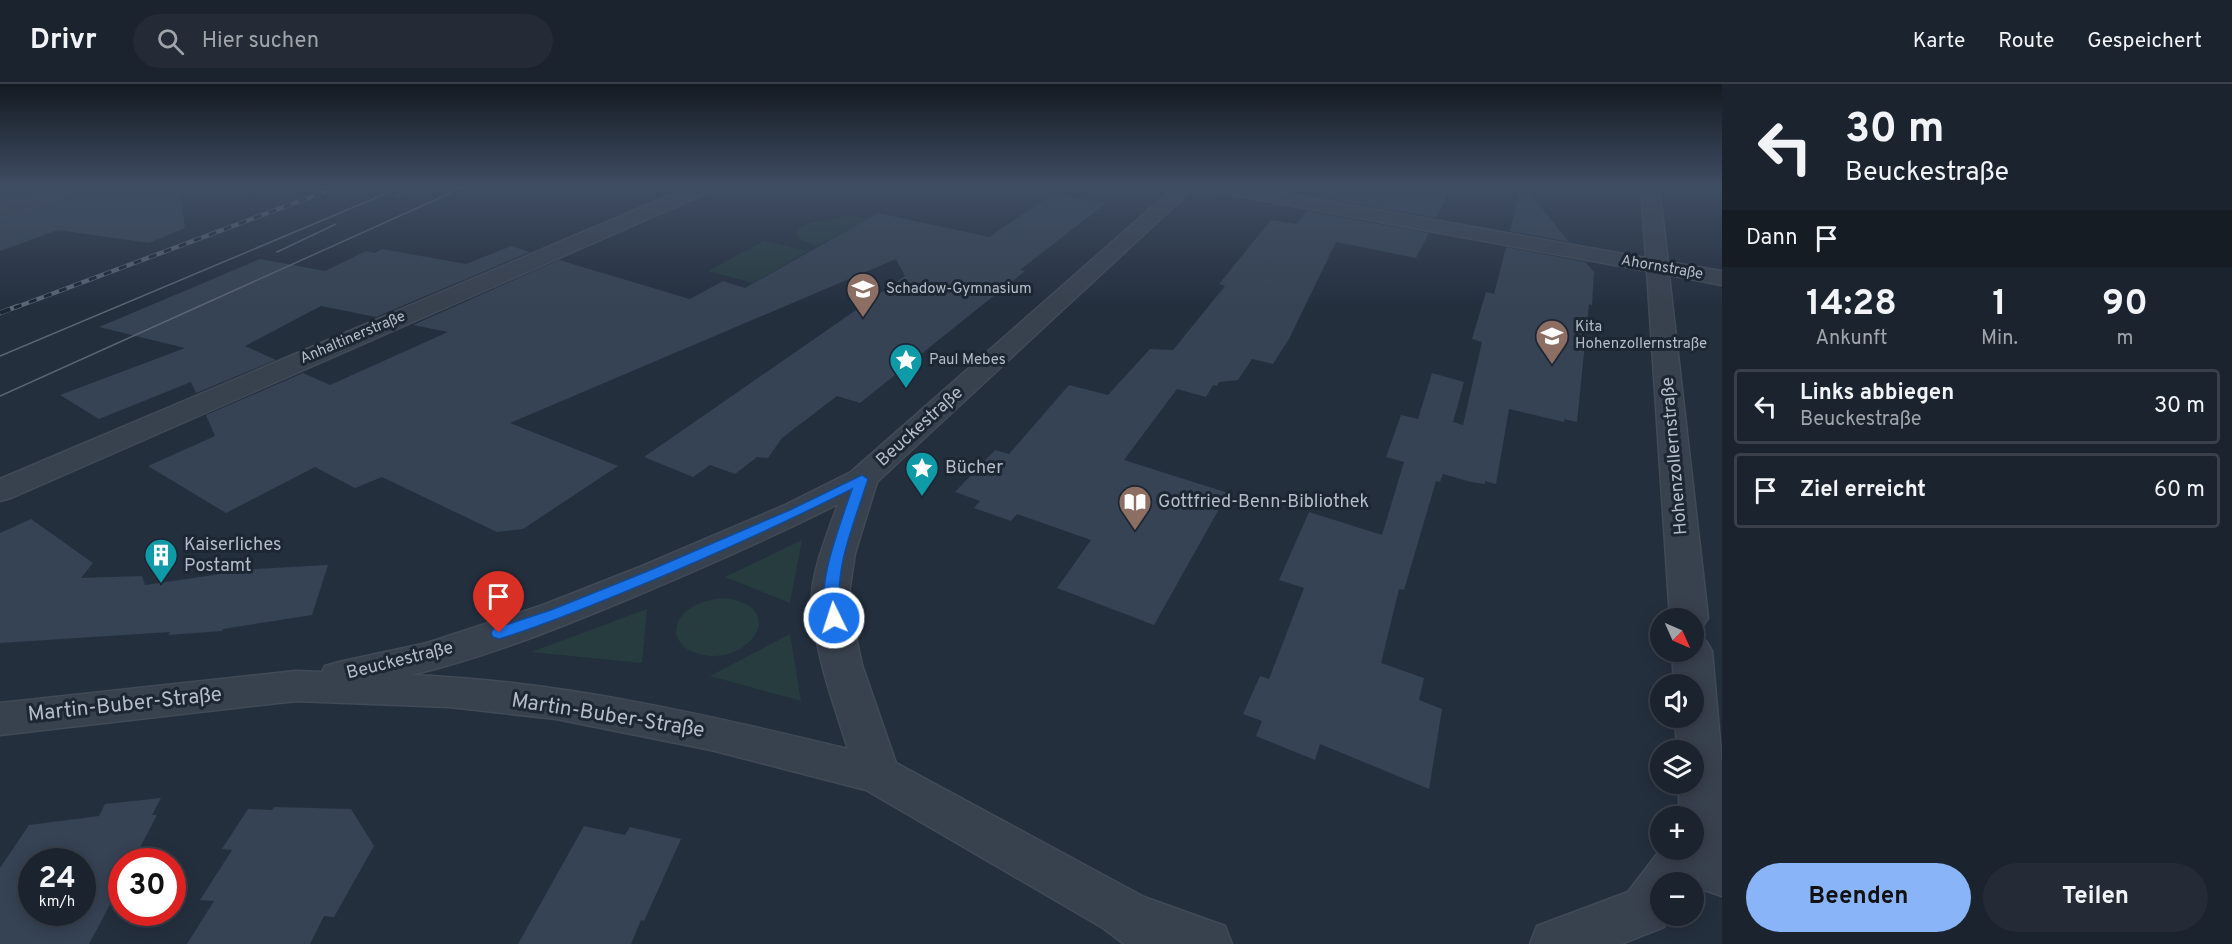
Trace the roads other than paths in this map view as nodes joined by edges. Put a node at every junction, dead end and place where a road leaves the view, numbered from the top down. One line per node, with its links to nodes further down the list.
1 (615, 226): 8 (street, Anhaltinerstraße)
2 (1142, 226): 7 (street, Beuckestraße)
3 (1432, 226): 5 (street, Ahornstraße)
4 (1653, 226): 5 (street, Hohenzollernstraße)
5 (1656, 267): 6 (street, Ahornstraße); 9 (street, Hohenzollernstraße)
6 (1722, 278)
7 (862, 479): 11 (street, Beuckestraße); 14 (street)
8 (0, 491)
9 (1688, 608)
10 (1695, 662): 12 (street)
11 (296, 686): 13 (street, Martin-Buber-Straße); 14 (street, Martin-Buber-Straße)
12 (1709, 709): 15 (street)
13 (0, 719)
14 (878, 775): 19 (street, Martin-Buber-Straße)
15 (1699, 806)
16 (1704, 850): 17 (street)
17 (1722, 874)
18 (1650, 904): 22 (street)
19 (1121, 911): 20 (street, Martin-Buber-Straße); 21 (street)
20 (1166, 944)
21 (1206, 944)
22 (1556, 944)

